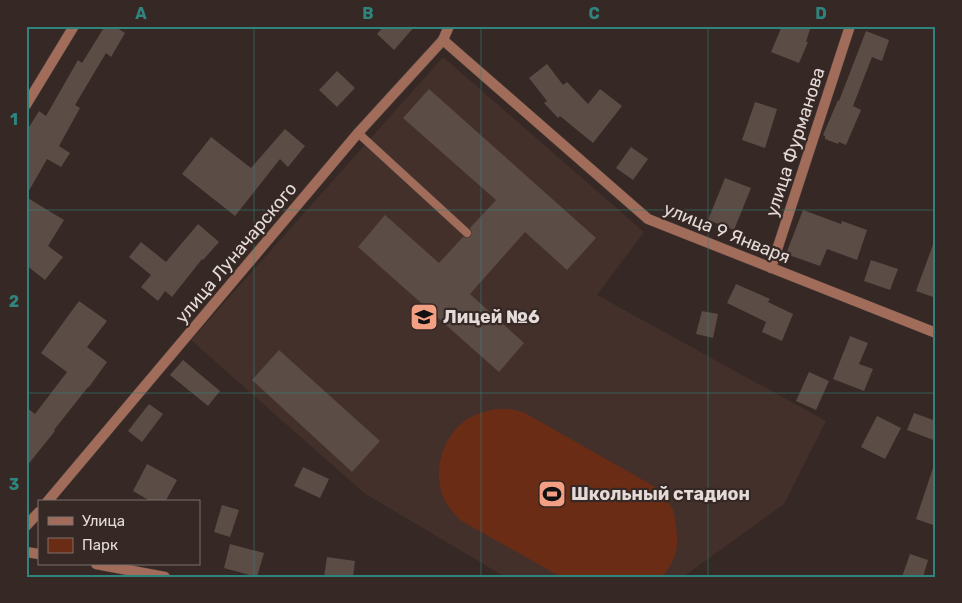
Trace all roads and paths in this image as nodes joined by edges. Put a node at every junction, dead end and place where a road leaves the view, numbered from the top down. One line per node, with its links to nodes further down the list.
1 (74, 26): 5 (street)
2 (450, 26): 4 (street, улица Луначарского)
3 (850, 26): 8 (street, улица Фурманова)
4 (443, 40): 6 (street, улица Луначарского); 8 (street, улица 9 Января)
5 (26, 105)
6 (358, 133): 7 (lane); 10 (street, улица Луначарского)
7 (466, 233)
8 (771, 268): 9 (street, улица 9 Января)
9 (936, 333)
10 (49, 500)
11 (38, 513): 12 (street)
12 (26, 526)
13 (107, 566): 14 (street)
14 (165, 577)

